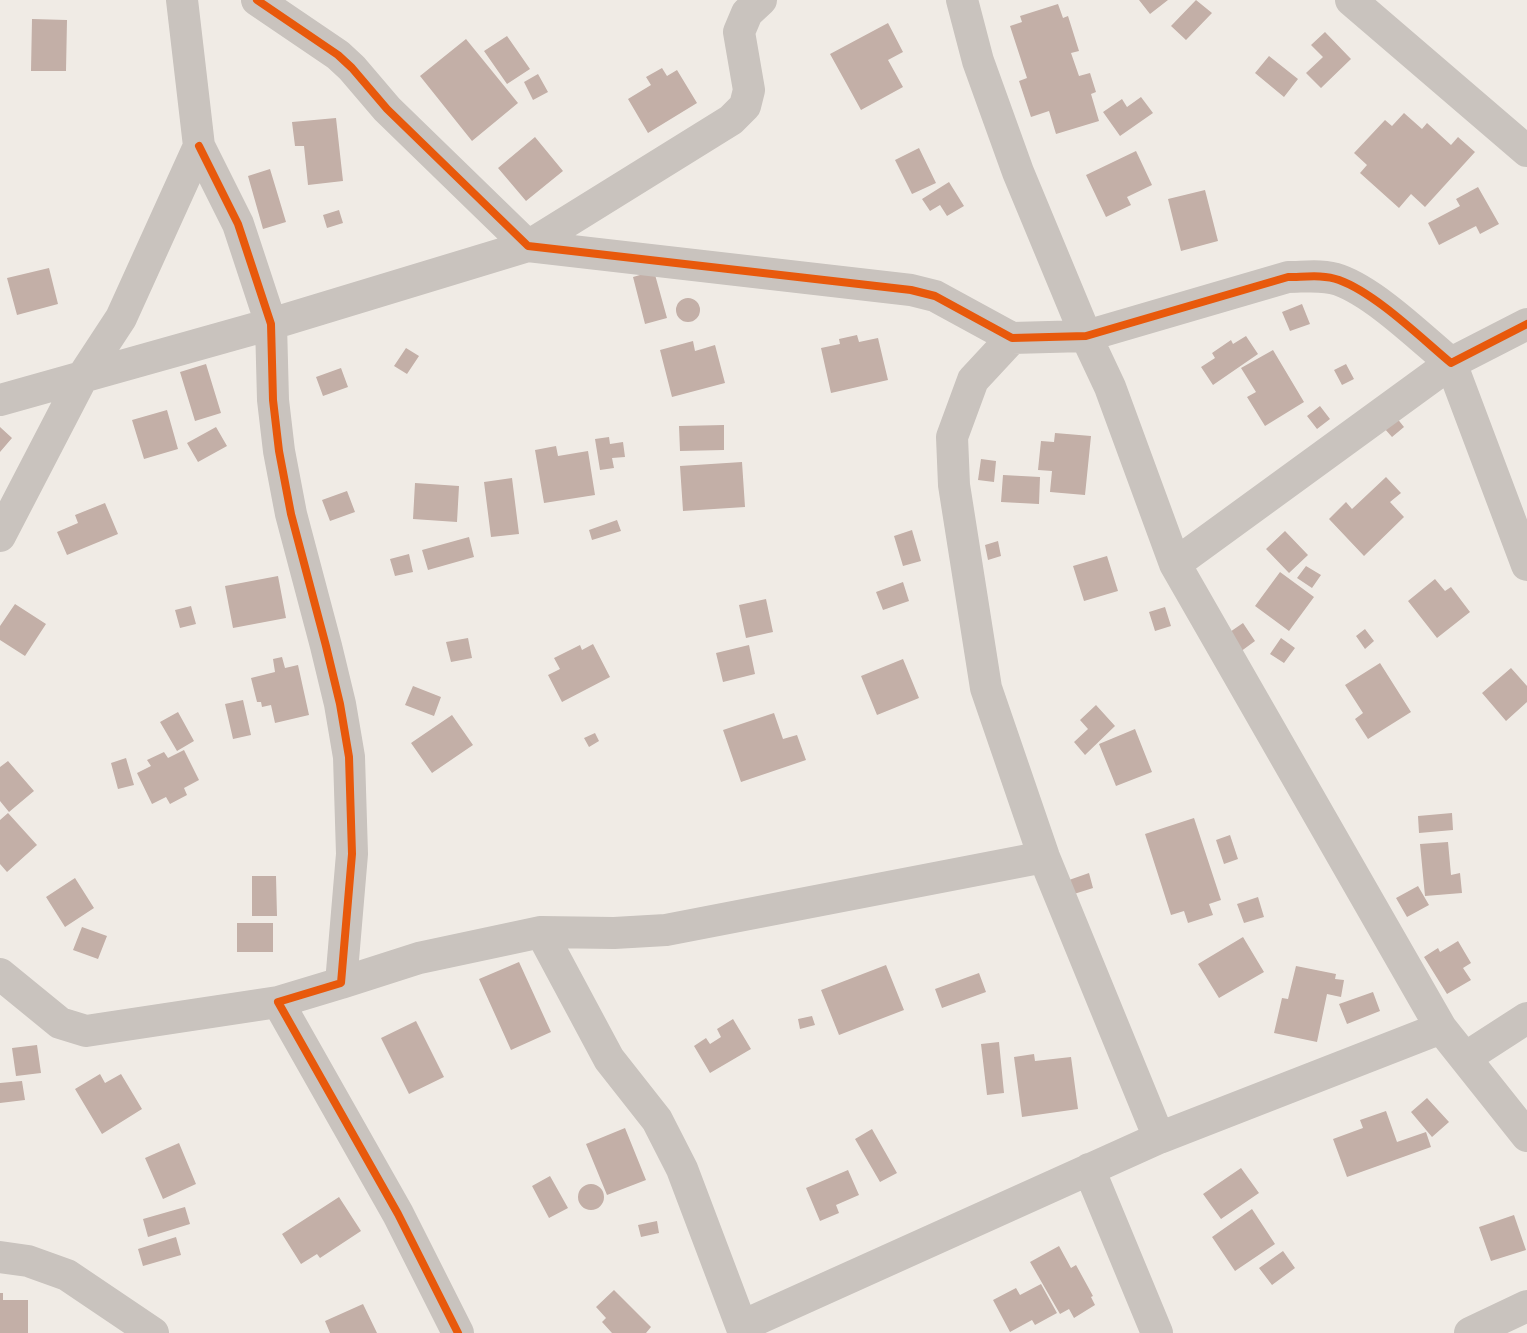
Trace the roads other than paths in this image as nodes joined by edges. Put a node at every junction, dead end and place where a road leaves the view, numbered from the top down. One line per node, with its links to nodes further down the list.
1 (182, 0): 6 (street)
2 (257, 0): 8 (street)
3 (761, 0): 8 (street)
4 (962, 0): 11 (street)
5 (1351, 0): 7 (street)
6 (199, 146): 9 (street); 14 (street)
7 (1527, 151)
8 (528, 246): 9 (street); 12 (street)
9 (271, 324): 14 (street); 22 (street)
10 (1527, 324): 13 (street)
11 (1086, 336): 12 (street); 13 (street); 18 (street)
12 (1012, 338): 19 (street)
13 (1451, 363): 17 (street); 18 (street)
14 (83, 376): 15 (street); 16 (street)
15 (0, 400)
16 (0, 536)
17 (1524, 550)
18 (1175, 564): 25 (street)
19 (1044, 857): 20 (street); 28 (street)
20 (541, 932): 22 (street); 32 (street)
21 (0, 974): 23 (street)
22 (341, 983): 23 (street)
23 (278, 1002): 34 (street)
24 (1527, 1018): 26 (street)
25 (1441, 1028): 26 (street); 28 (street)
26 (1465, 1058): 27 (street)
27 (1527, 1136)
28 (1159, 1138): 29 (street)
29 (1089, 1169): 32 (street); 35 (street)
30 (0, 1257): 33 (street)
31 (1527, 1306): 36 (street)
32 (743, 1329)
33 (153, 1333)
34 (458, 1333)
35 (1157, 1333)
36 (1470, 1333)

